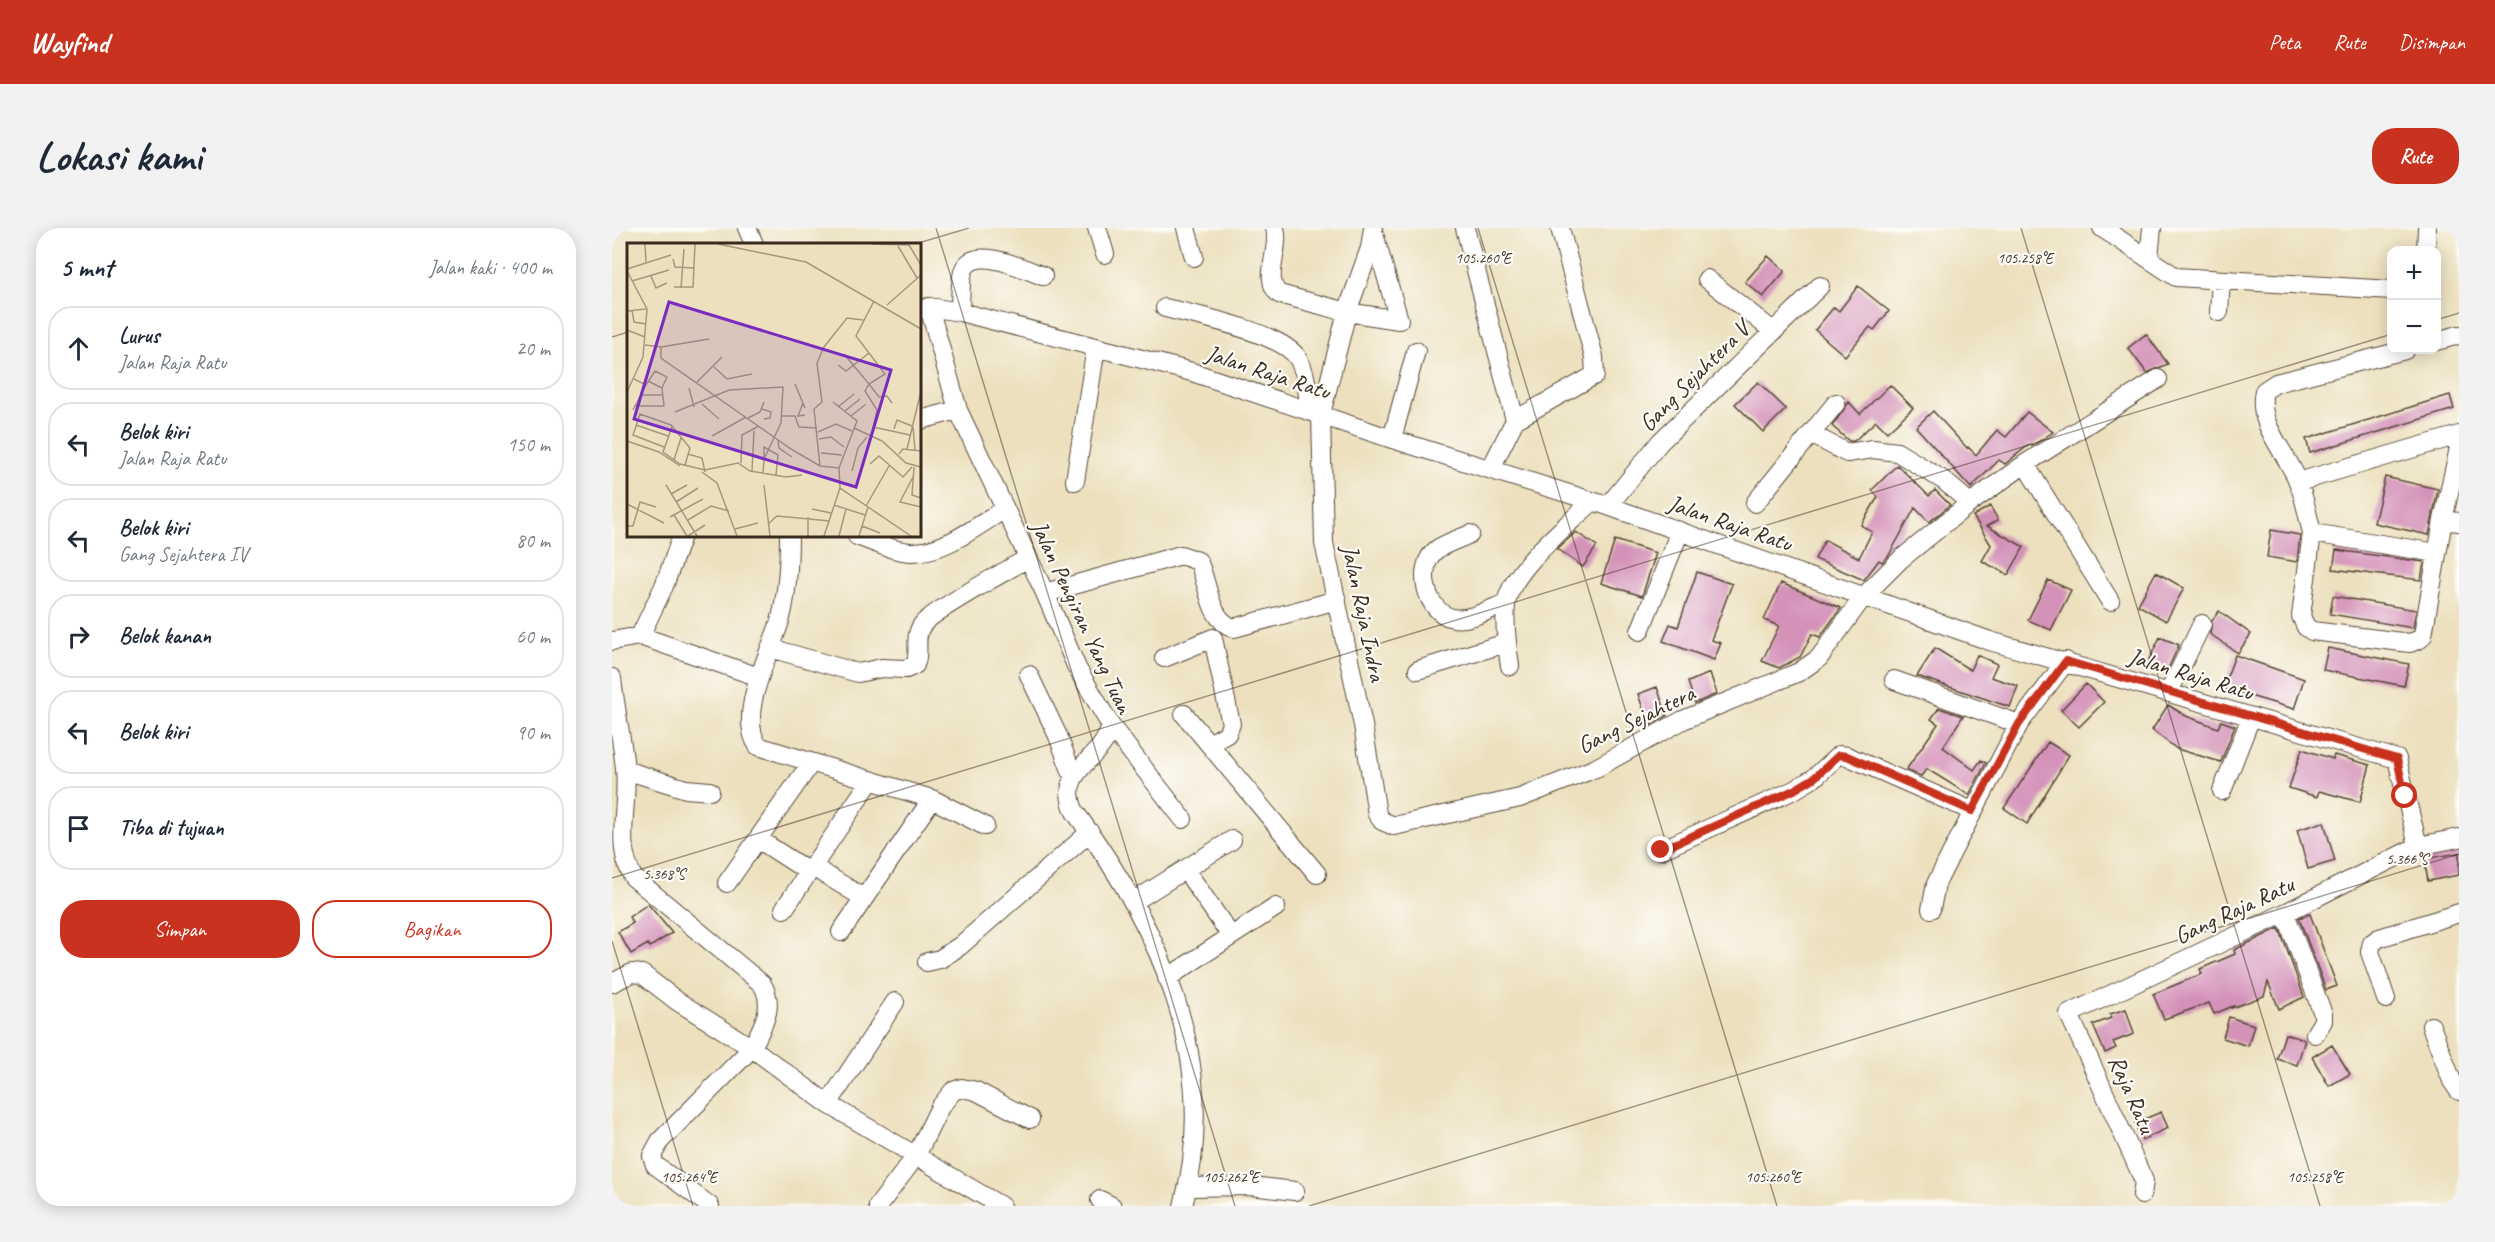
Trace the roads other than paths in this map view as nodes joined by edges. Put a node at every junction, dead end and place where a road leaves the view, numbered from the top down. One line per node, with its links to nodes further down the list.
1 (747, 228): 11 (street)
2 (1097, 228): 13 (street)
3 (1186, 228): 14 (street)
4 (1275, 228): 24 (street)
5 (1465, 228): 37 (street)
6 (1560, 228): 37 (street)
7 (2102, 228): 15 (street)
8 (2152, 228): 15 (street)
9 (2427, 228): 12 (street)
10 (1373, 230): 24 (street); 24 (street)
11 (754, 243)
12 (2426, 246)
13 (1105, 254)
14 (1194, 257)
15 (2148, 257): 18 (street)
16 (1043, 276): 23 (street)
17 (1707, 279): 26 (street)
18 (2221, 280): 20 (street); 25 (street)
19 (1820, 286): 26 (street, Gang Sejahtera V)
20 (2387, 290)
21 (925, 308): 23 (street, Jalan Raja Ratu); 35 (street, Jalan Pengiran Yang Tuan)
22 (1166, 308): 34 (street)
23 (960, 312): 29 (street, Jalan Raja Ratu)
24 (1347, 312): 34 (street)
25 (2219, 312)
26 (1773, 331): 48 (street, Gang Sejahtera V)
27 (2459, 335): 28 (street)
28 (2441, 340)
29 (1096, 347): 34 (street, Jalan Raja Ratu); 44 (street)
30 (1416, 351): 40 (street)
31 (2389, 354): 45 (street)
32 (2158, 380): 42 (street, Gang Sejahtera)
33 (1836, 403): 38 (street)
34 (1318, 408): 40 (street, Jalan Raja Ratu); 61 (street, Jalan Raja Indra)
35 (958, 410): 36 (street); 49 (street, Jalan Pengiran Yang Tuan)
36 (921, 420)
37 (1515, 420): 43 (street)
38 (1811, 434): 46 (street); 47 (street)
39 (2459, 435): 45 (street)
40 (1392, 439): 43 (street, Jalan Raja Ratu)
41 (2459, 448): 50 (street)
42 (2025, 465): 47 (street, Gang Sejahtera); 62 (street)
43 (1491, 468): 48 (street, Jalan Raja Ratu)
44 (1075, 481)
45 (2298, 482): 52 (street)
46 (1755, 503)
47 (1970, 503): 60 (street, Gang Sejahtera)
48 (1600, 504): 51 (street, Jalan Raja Ratu); 63 (street, Gang Sejahtera V)
49 (1005, 509): 56 (street); 58 (street, Jalan Pengiran Yang Tuan)
50 (2451, 521): 57 (street)
51 (1680, 531): 60 (street, Jalan Raja Ratu); 66 (street)
52 (2312, 533): 57 (street); 57 (street)
53 (1470, 534): 63 (street)
54 (682, 537): 67 (street)
55 (789, 537): 70 (street)
56 (860, 537)
57 (2437, 553)
58 (1028, 558): 59 (street, Jalan Pengiran Yang Tuan); 70 (street)
59 (1045, 593): 65 (street); 83 (street, Jalan Pengiran Yang Tuan)
60 (1864, 596): 72 (street, Jalan Raja Ratu); 96 (street, Gang Sejahtera)
61 (1337, 600): 65 (street); 96 (street, Jalan Raja Indra)
62 (2110, 601)
63 (1506, 603): 69 (street)
64 (2202, 624): 79 (street)
65 (1217, 630): 71 (street); 85 (street)
66 (1640, 632)
67 (640, 636): 68 (street); 76 (street)
68 (612, 641)
69 (1506, 644): 73 (street); 74 (street)
70 (770, 648): 76 (street)
71 (1164, 658)
72 (2066, 661): 79 (street, Jalan Raja Ratu); 82 (street)
73 (1510, 666)
74 (1418, 670)
75 (1029, 675): 88 (street)
76 (759, 677): 86 (street)
77 (612, 678): 84 (street)
78 (1894, 680): 82 (street)
79 (2169, 692): 81 (street, Jalan Raja Ratu)
80 (1184, 714): 85 (street)
81 (2251, 717): 91 (street); 101 (street, Jalan Raja Ratu)
82 (2019, 724): 93 (street)
83 (1111, 726): 88 (street, Jalan Pengiran Yang Tuan); 94 (street)
84 (615, 731): 87 (street)
85 (1209, 744): 105 (street)
86 (811, 763): 89 (street); 99 (street)
87 (625, 771): 90 (street); 124 (street)
88 (1073, 776): 97 (street)
89 (871, 780): 92 (street); 103 (street)
90 (710, 791)
91 (2222, 791)
92 (932, 799): 95 (street); 107 (street)
93 (1972, 811): 102 (street); 111 (street)
94 (1183, 819)
95 (984, 826)
96 (1394, 826)
97 (1090, 832): 108 (street); 116 (street)
98 (2459, 838): 101 (street)
99 (758, 839): 103 (street); 106 (street)
100 (1232, 840): 104 (street)
101 (2418, 846): 112 (street, Gang Raja Ratu)
102 (1661, 850)
103 (811, 869): 107 (street); 110 (street)
104 (1185, 869): 108 (street); 115 (street)
105 (1317, 874)
106 (727, 883)
107 (864, 898): 114 (street)
108 (1133, 902): 117 (street)
109 (1276, 907): 115 (street)
110 (784, 909)
111 (1930, 909)
112 (2285, 913): 121 (street, Gang Raja Ratu); 123 (street)
113 (2459, 913): 119 (street)
114 (841, 932)
115 (1231, 936): 117 (street)
116 (927, 962)
117 (1167, 978): 129 (street)
118 (612, 983): 124 (street)
119 (2386, 999)
120 (895, 1002): 126 (street)
121 (2069, 1014): 131 (street, Raja Ratu)
122 (2432, 1026): 125 (street)
123 (2315, 1034)
124 (752, 1048): 126 (street); 132 (street)
125 (2459, 1091)
126 (828, 1104): 128 (street)
127 (1030, 1119): 128 (street)
128 (916, 1156): 133 (street); 134 (street)
129 (1189, 1186): 130 (street); 135 (street)
130 (1295, 1191)
131 (2142, 1195)
132 (710, 1206)
133 (878, 1206)
134 (1000, 1206)
135 (1184, 1206)

